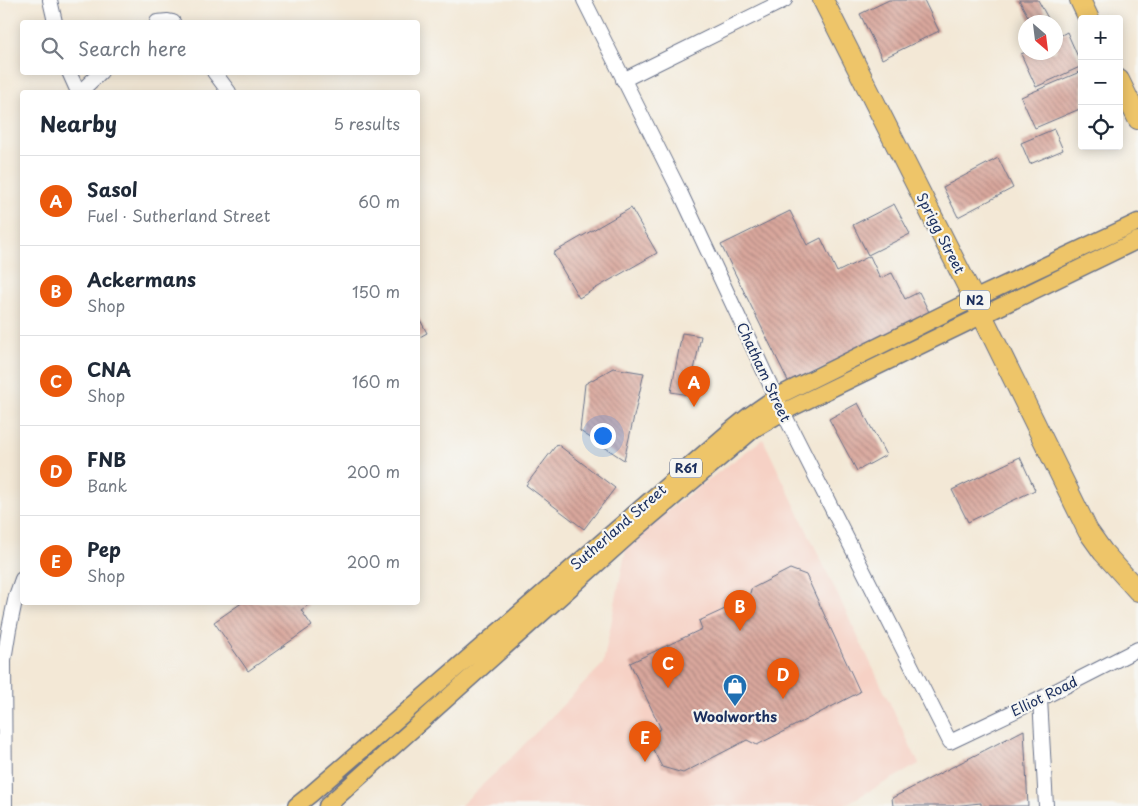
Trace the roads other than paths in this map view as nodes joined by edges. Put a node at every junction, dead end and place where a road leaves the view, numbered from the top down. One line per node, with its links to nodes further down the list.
1 (50, 0): 7 (street)
2 (584, 0): 11 (street, Chatham Street)
3 (785, 0): 11 (street)
4 (823, 0): 19 (highway, Sprigg Street / N2)
5 (1080, 0): 6 (highway)
6 (1087, 15)
7 (55, 20)
8 (71, 75): 13 (street)
9 (97, 75): 14 (street)
10 (216, 75): 15 (street)
11 (623, 80): 20 (street, Chatham Street)
12 (1123, 88): 16 (highway)
13 (78, 90)
14 (81, 90)
15 (228, 90)
16 (1138, 119)
17 (1138, 222): 19 (main road, Sutherland Street / R61)
18 (1138, 240): 19 (main road, Sutherland Street / R61)
19 (978, 307): 20 (main road, Sutherland Street / R61); 21 (main road, Sutherland Street / R61); 23 (highway, Sprigg Street / N2)
20 (776, 397): 21 (street, Chatham Street); 29 (main road, Sutherland Street / R61)
21 (783, 412): 27 (street, Chatham Street); 30 (main road, Sutherland Street / R61)
22 (20, 585): 24 (street)
23 (1138, 591)
24 (4, 628): 28 (street)
25 (1138, 649): 26 (street, Elliot Road)
26 (1040, 699): 27 (street, Elliot Road); 31 (street)
27 (950, 742)
28 (5, 806)
29 (296, 806)
30 (327, 806)
31 (1046, 806)

